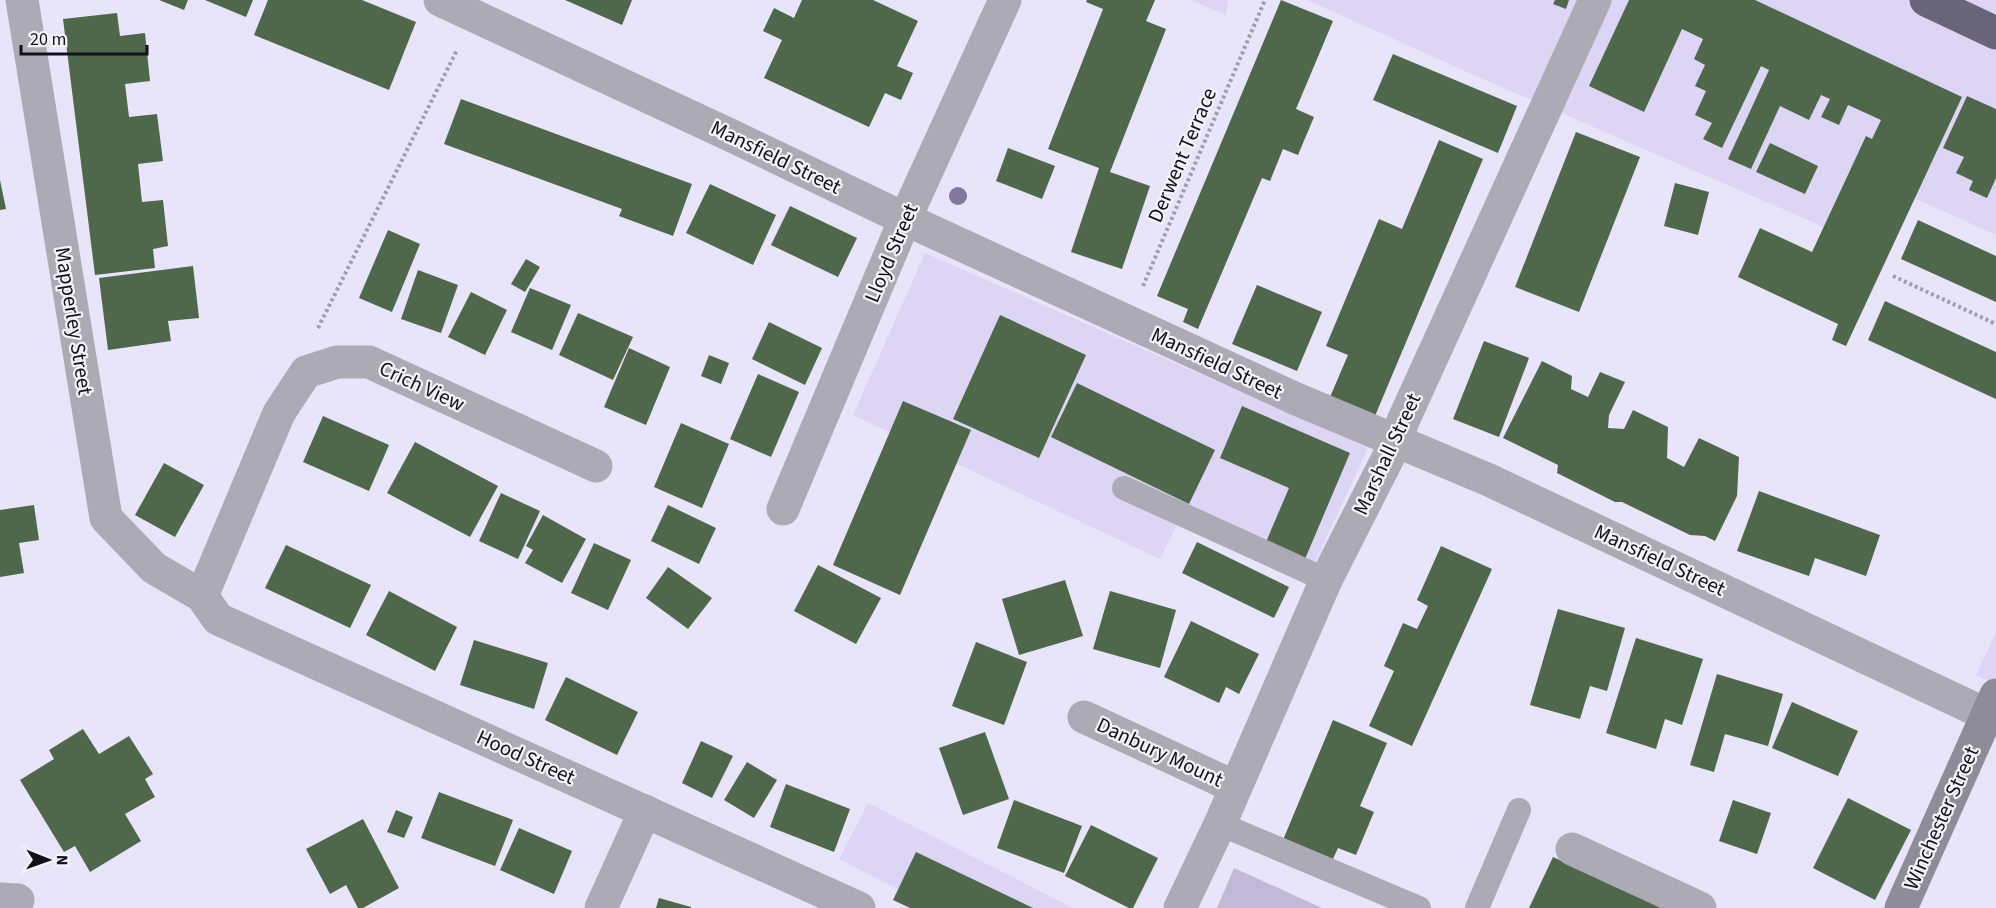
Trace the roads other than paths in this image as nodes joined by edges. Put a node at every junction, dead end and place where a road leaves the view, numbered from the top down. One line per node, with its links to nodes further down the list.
1 (22, 0): 13 (street, Mapperley Street)
2 (440, 0): 7 (street, Mansfield Street)
3 (1005, 0): 7 (street, Lloyd Street)
4 (1595, 0): 8 (street, Marshall Street)
5 (1926, 0): 6 (highway)
6 (1996, 33)
7 (906, 219): 8 (street, Mansfield Street); 11 (street, Lloyd Street)
8 (1396, 442): 12 (street, Marshall Street); 14 (street, Mansfield Street)
9 (596, 466): 13 (street, Crich View)
10 (1124, 488): 12 (lane)
11 (783, 509)
12 (1326, 579): 16 (street, Marshall Street)
13 (202, 596): 18 (street, Hood Street)
14 (1993, 709): 27 (street, Winchester Street)
15 (1084, 717): 16 (street, Danbury Mount)
16 (1235, 787): 19 (street, Marshall Street)
17 (1518, 810): 25 (lane)
18 (645, 811): 21 (street); 22 (street, Hood Street)
19 (1220, 824): 23 (street, Marshall Street); 24 (lane)
20 (1572, 849): 26 (street)
21 (601, 908)
22 (859, 908)
23 (1180, 908)
24 (1419, 908)
25 (1477, 908)
26 (1700, 908)
27 (1901, 908)

